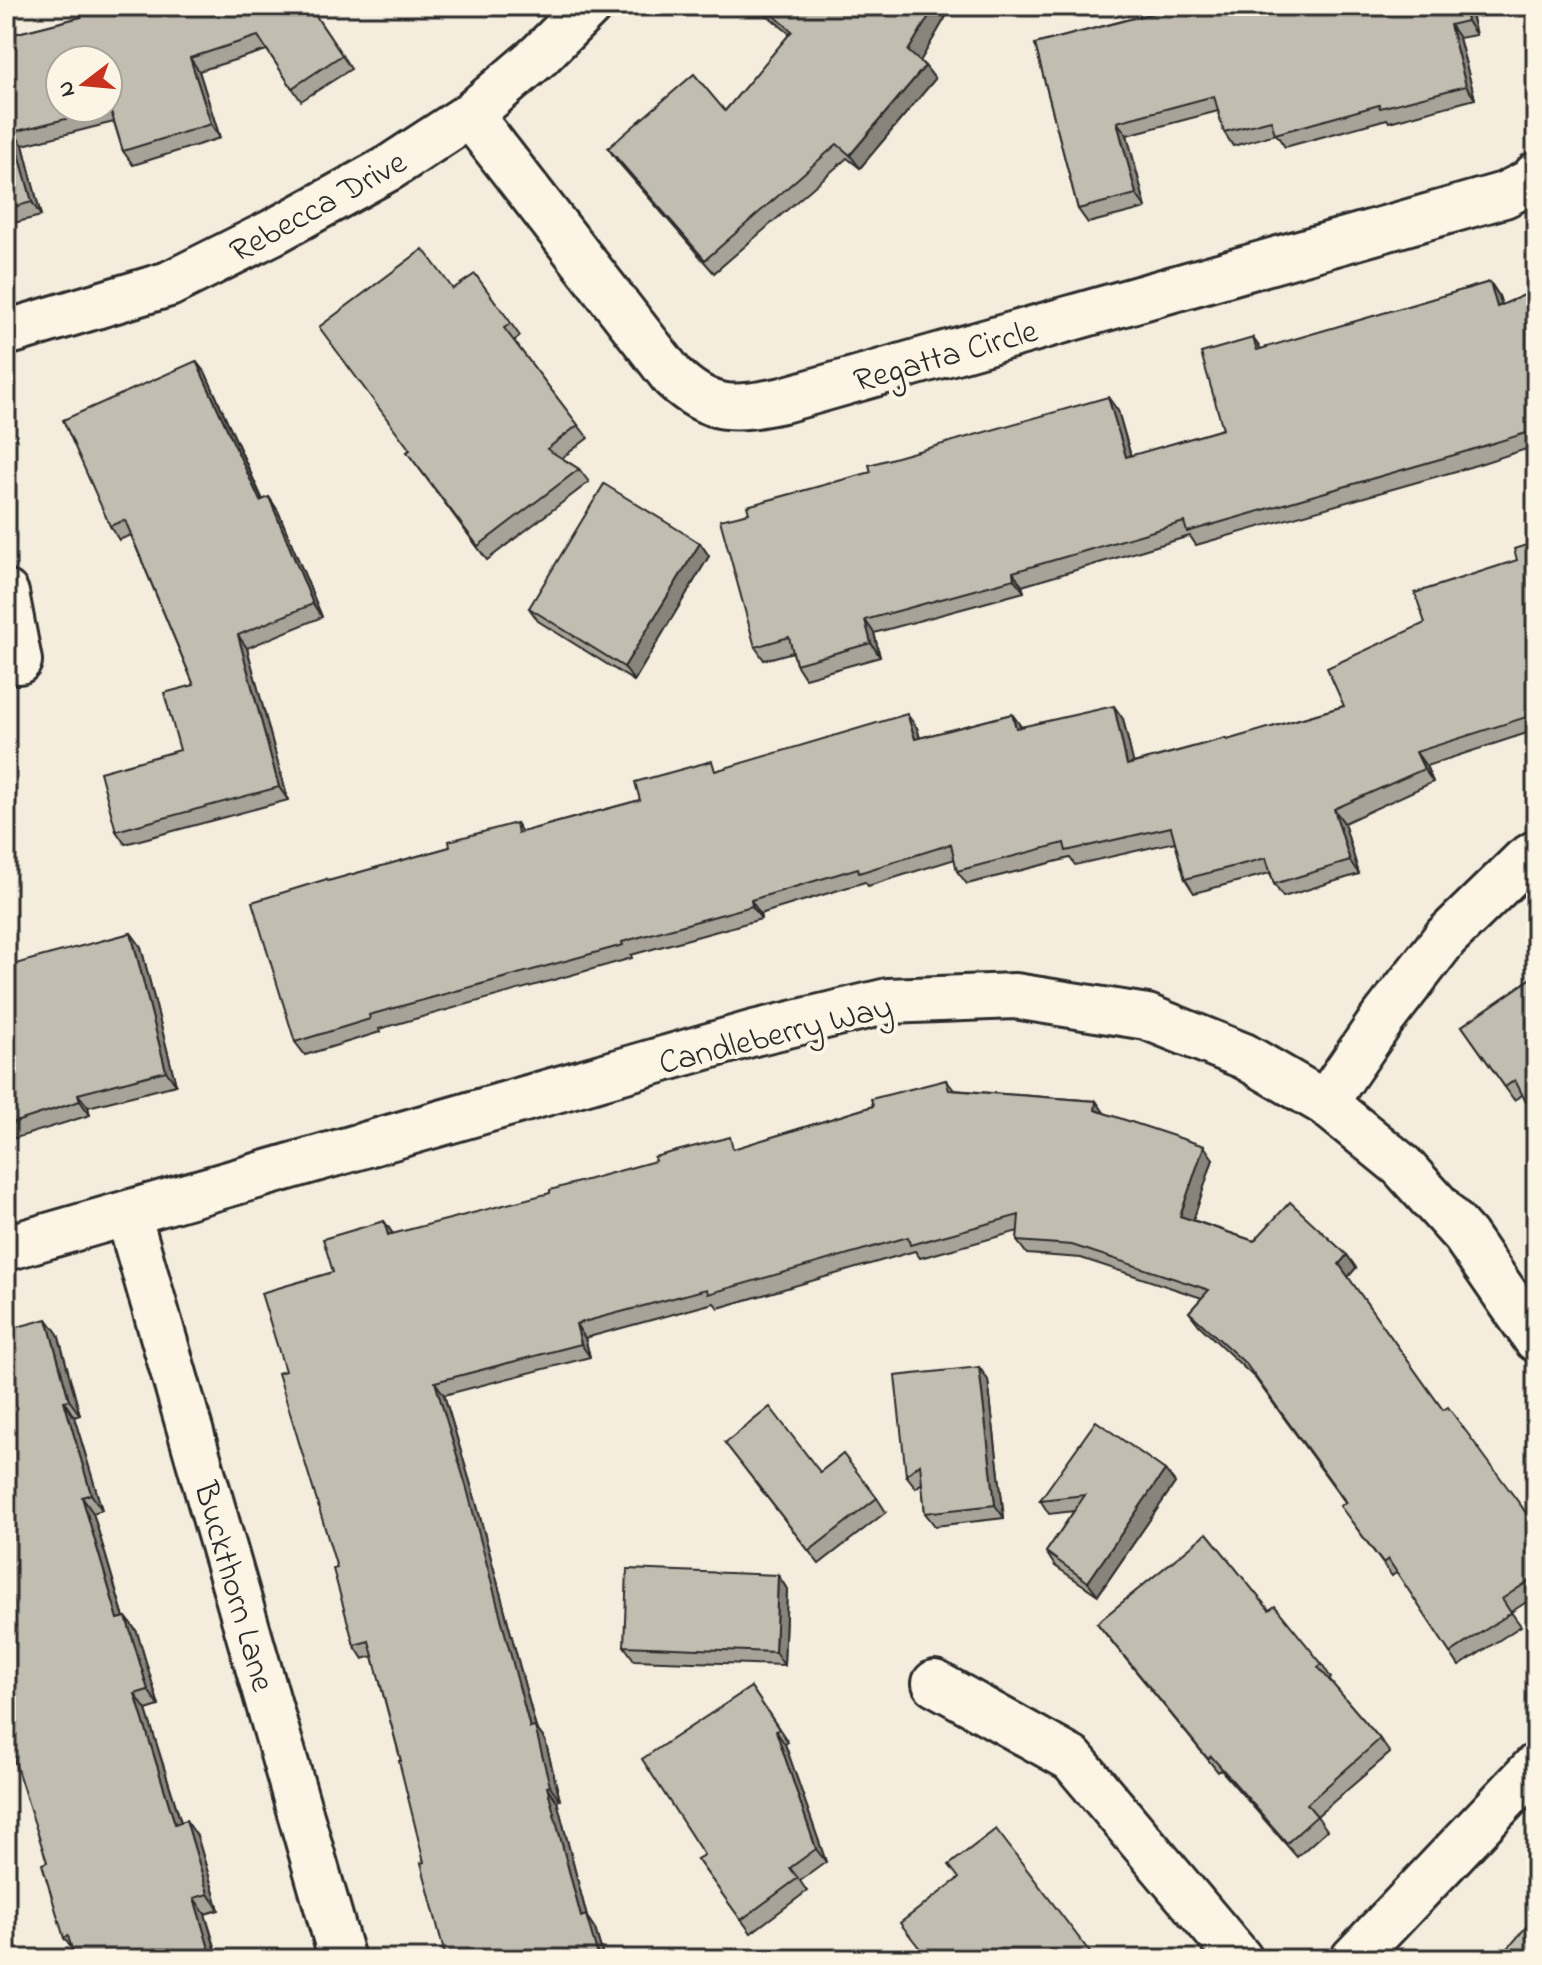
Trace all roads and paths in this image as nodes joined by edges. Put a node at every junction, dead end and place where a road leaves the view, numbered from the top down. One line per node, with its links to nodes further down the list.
1 (589, 6): 2 (street, Rebecca Drive)
2 (470, 115): 3 (street, Regatta Circle); 4 (street, Rebecca Drive)
3 (1536, 175)
4 (6, 333)
5 (6, 593): 6 (street)
6 (19, 661)
7 (1536, 853): 8 (street)
8 (1325, 1103): 9 (street, Candleberry Way); 11 (street, Candleberry Way)
9 (128, 1214): 10 (street, Candleberry Way); 14 (street, Buckthorn Lane)
10 (6, 1248)
11 (1536, 1339)
12 (935, 1683): 15 (street)
13 (1536, 1766): 16 (street)
14 (342, 1959)
15 (1240, 1959)
16 (1353, 1959)

